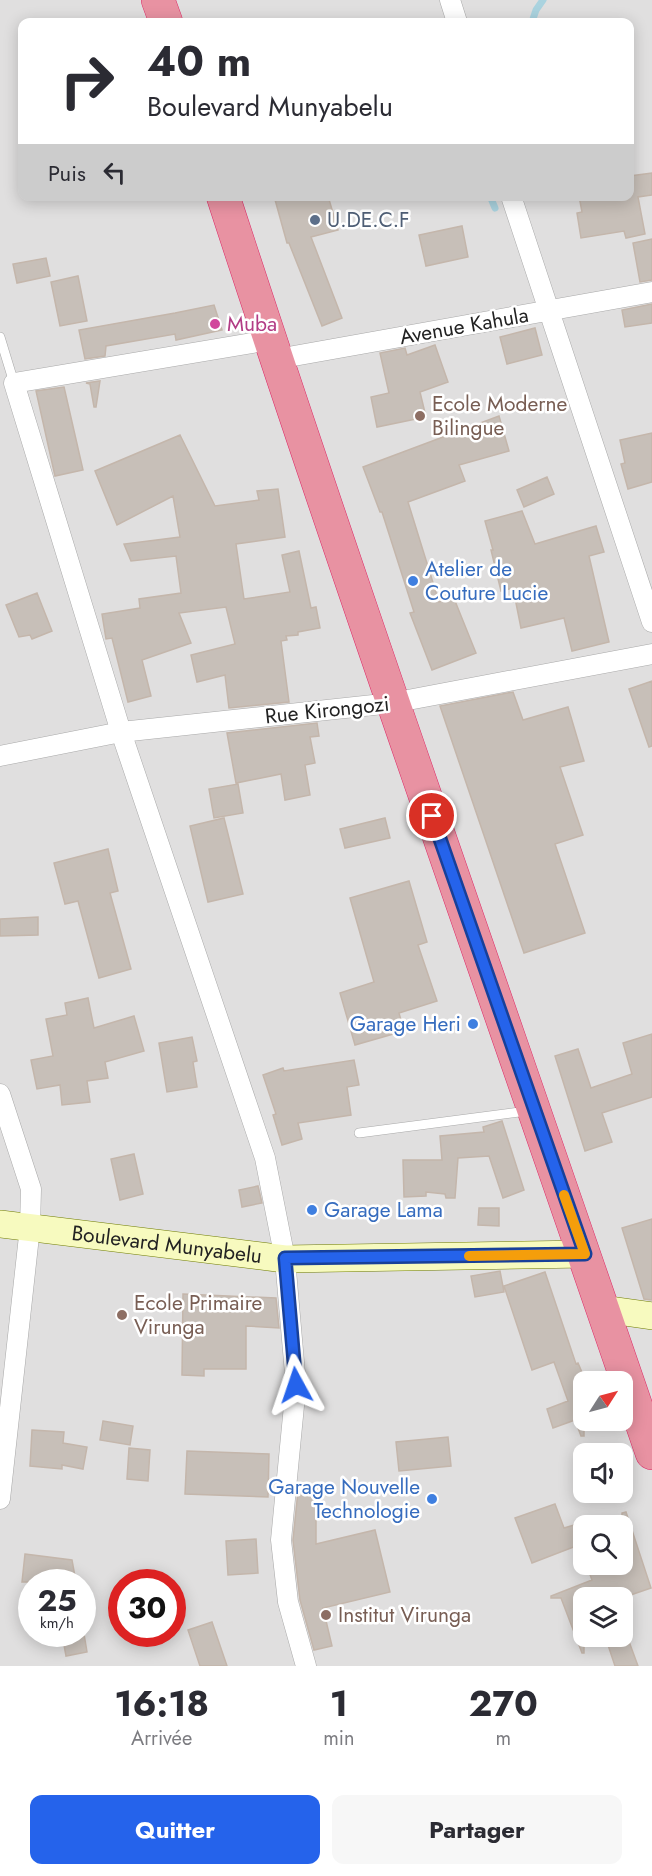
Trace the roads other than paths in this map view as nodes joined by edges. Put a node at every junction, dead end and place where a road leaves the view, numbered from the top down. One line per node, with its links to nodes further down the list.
1 (158, 0): 3 (highway)
2 (450, 0): 4 (street)
3 (165, 18)
4 (456, 18)
5 (225, 201): 10 (highway)
6 (514, 201): 8 (street)
7 (652, 292): 8 (street, Avenue Kahula)
8 (549, 311): 10 (street, Avenue Kahula); 12 (street)
9 (0, 337): 11 (lane)
10 (273, 350): 11 (street, Avenue Kahula); 14 (highway)
11 (14, 383): 15 (street)
12 (652, 622)
13 (652, 654): 14 (street, Rue Kirongozi)
14 (392, 703): 15 (street, Rue Kirongozi); 18 (highway)
15 (121, 732): 16 (street, Rue Kirongozi); 23 (street)
16 (0, 756)
17 (0, 1094): 21 (street)
18 (535, 1110): 19 (lane); 22 (highway)
19 (359, 1133)
20 (0, 1224): 21 (street, Boulevard Munyabelu)
21 (30, 1227): 23 (street, Boulevard Munyabelu); 27 (street)
22 (585, 1254): 23 (street, Boulevard Munyabelu); 24 (highway)
23 (285, 1258): 28 (street)
24 (603, 1309): 25 (street); 26 (highway)
25 (652, 1316)
26 (652, 1453)
27 (0, 1500)
28 (306, 1666)

